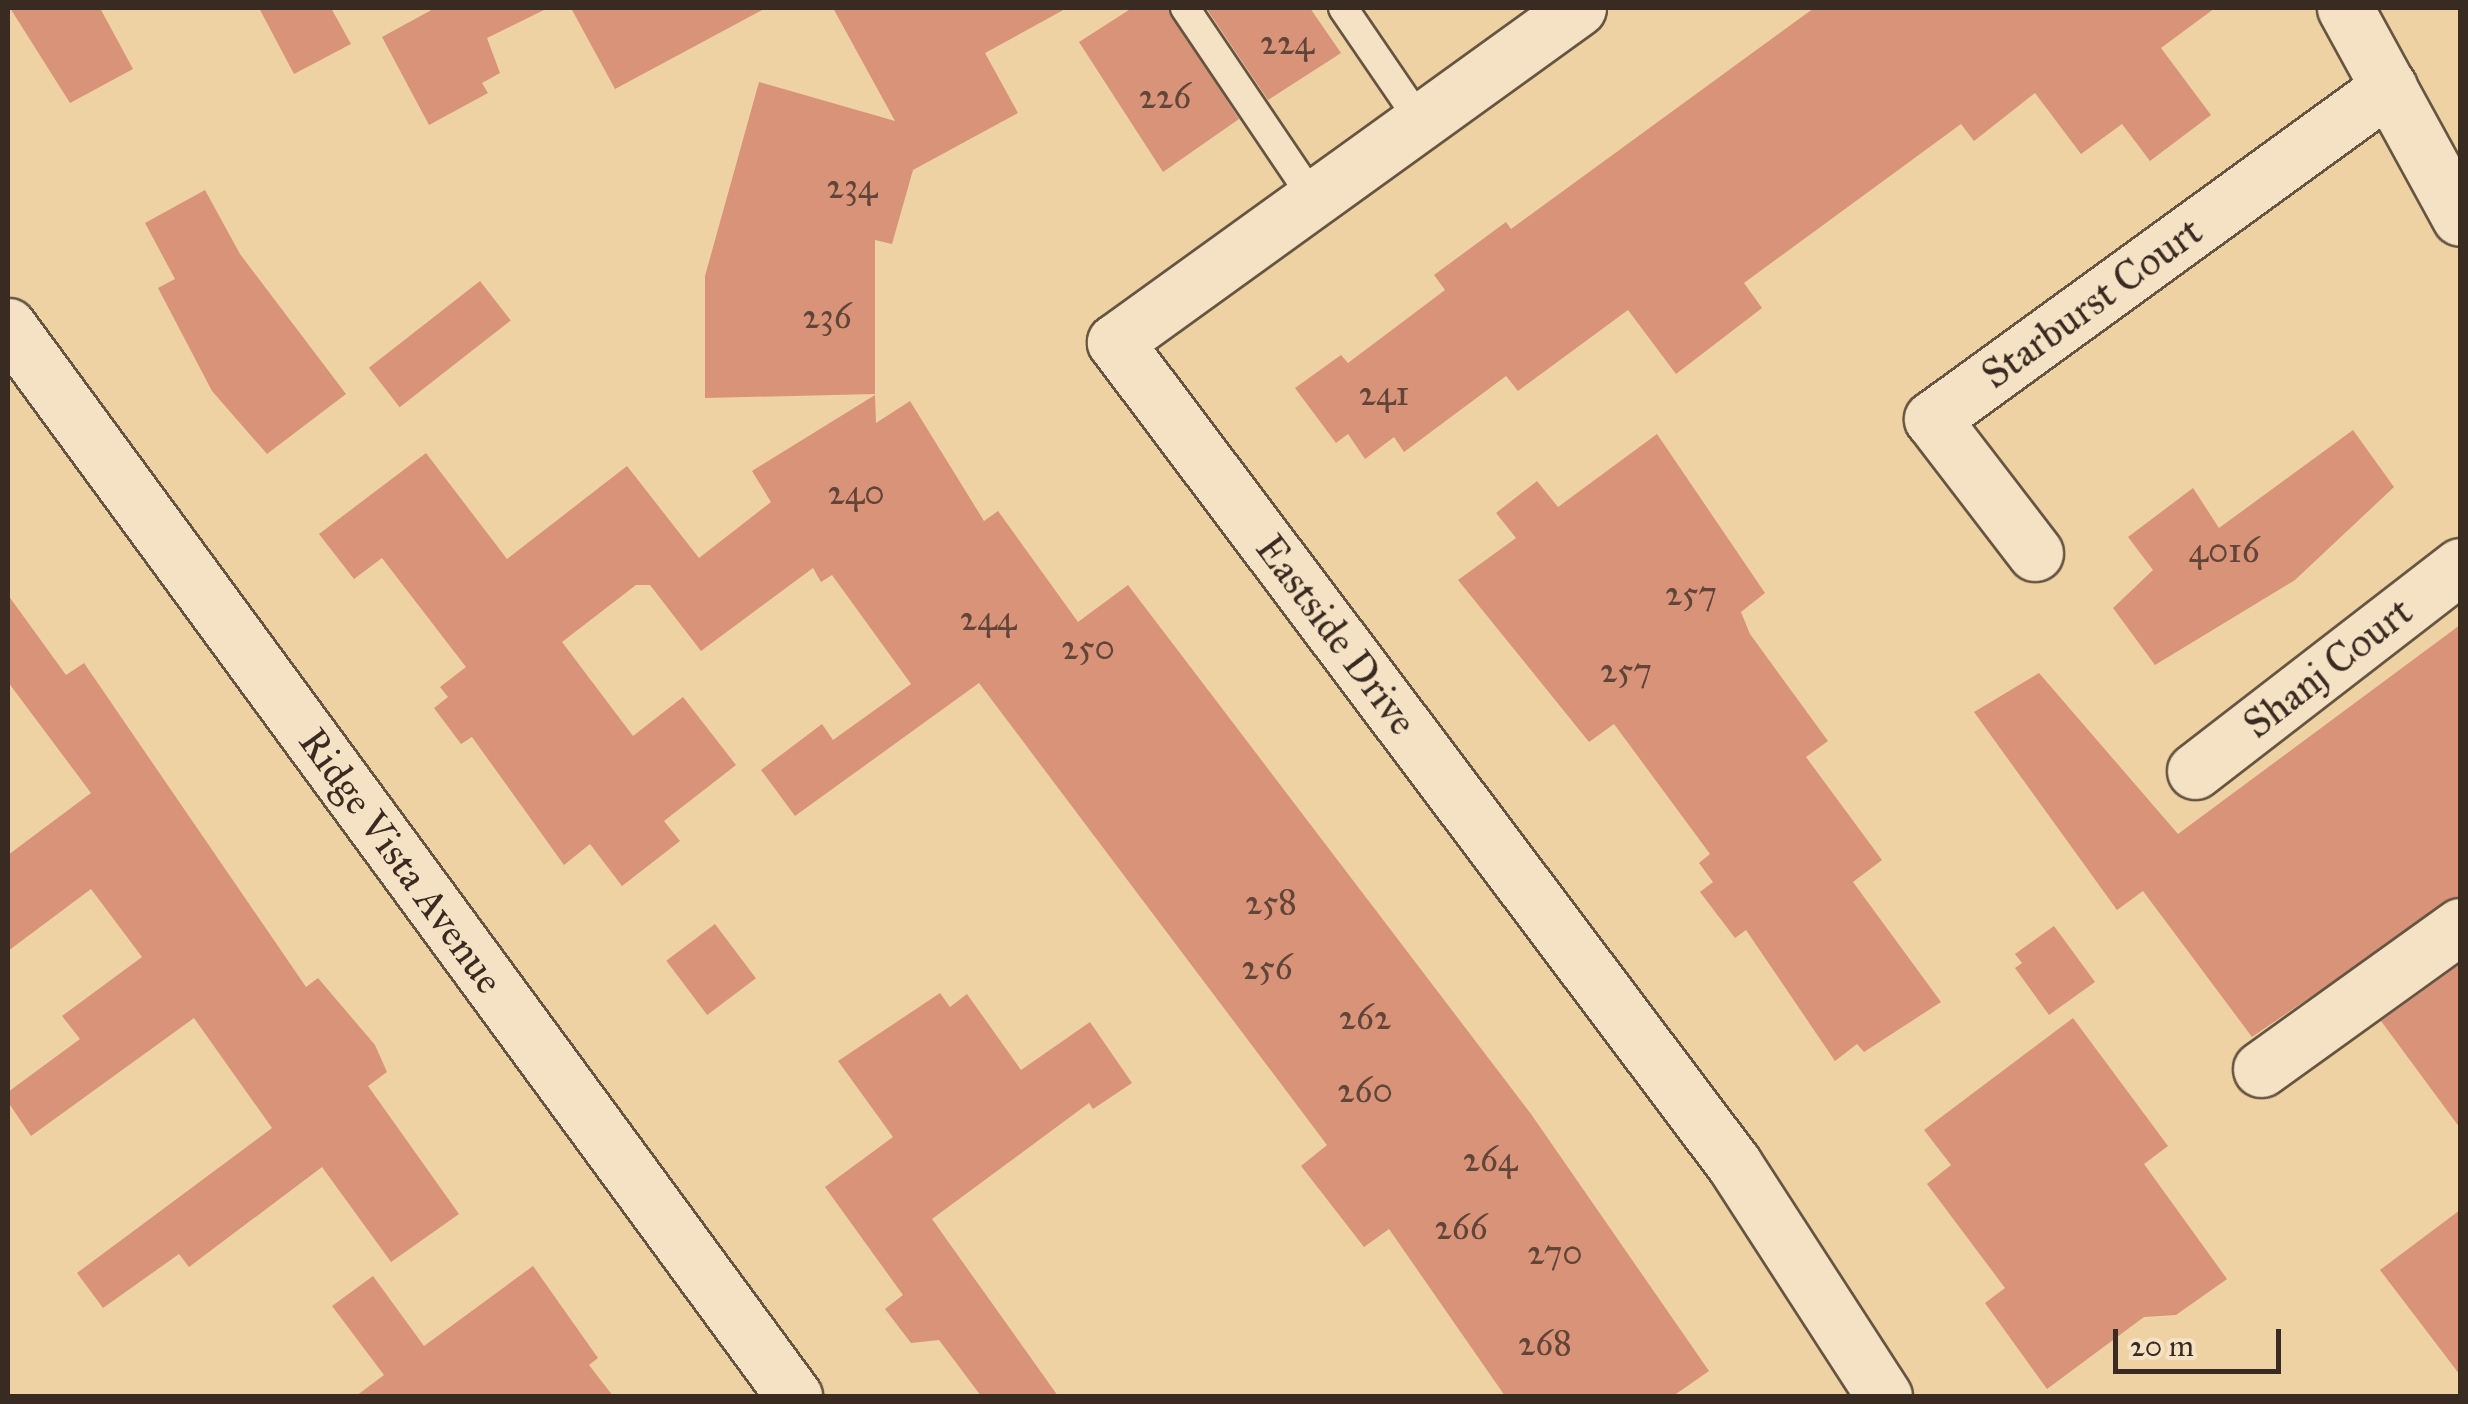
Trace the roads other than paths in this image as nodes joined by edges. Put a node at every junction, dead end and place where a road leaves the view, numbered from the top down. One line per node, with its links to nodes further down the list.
1 (1184, 8): 7 (lane)
2 (1343, 8): 6 (lane)
3 (1578, 8): 6 (street, Eastside Drive)
4 (2345, 8): 5 (street)
5 (2388, 86): 8 (street); 10 (street, Starburst Court)
6 (1420, 121): 7 (street, Eastside Drive)
7 (1313, 198): 16 (street, Eastside Drive)
8 (2460, 218)
9 (8, 326): 15 (street, Ridge Vista Avenue)
10 (2035, 553)
11 (2460, 566): 12 (street, Shanj Court)
12 (2195, 771)
13 (2460, 926): 14 (street)
14 (2262, 1069)
15 (794, 1396)
16 (1884, 1396)

